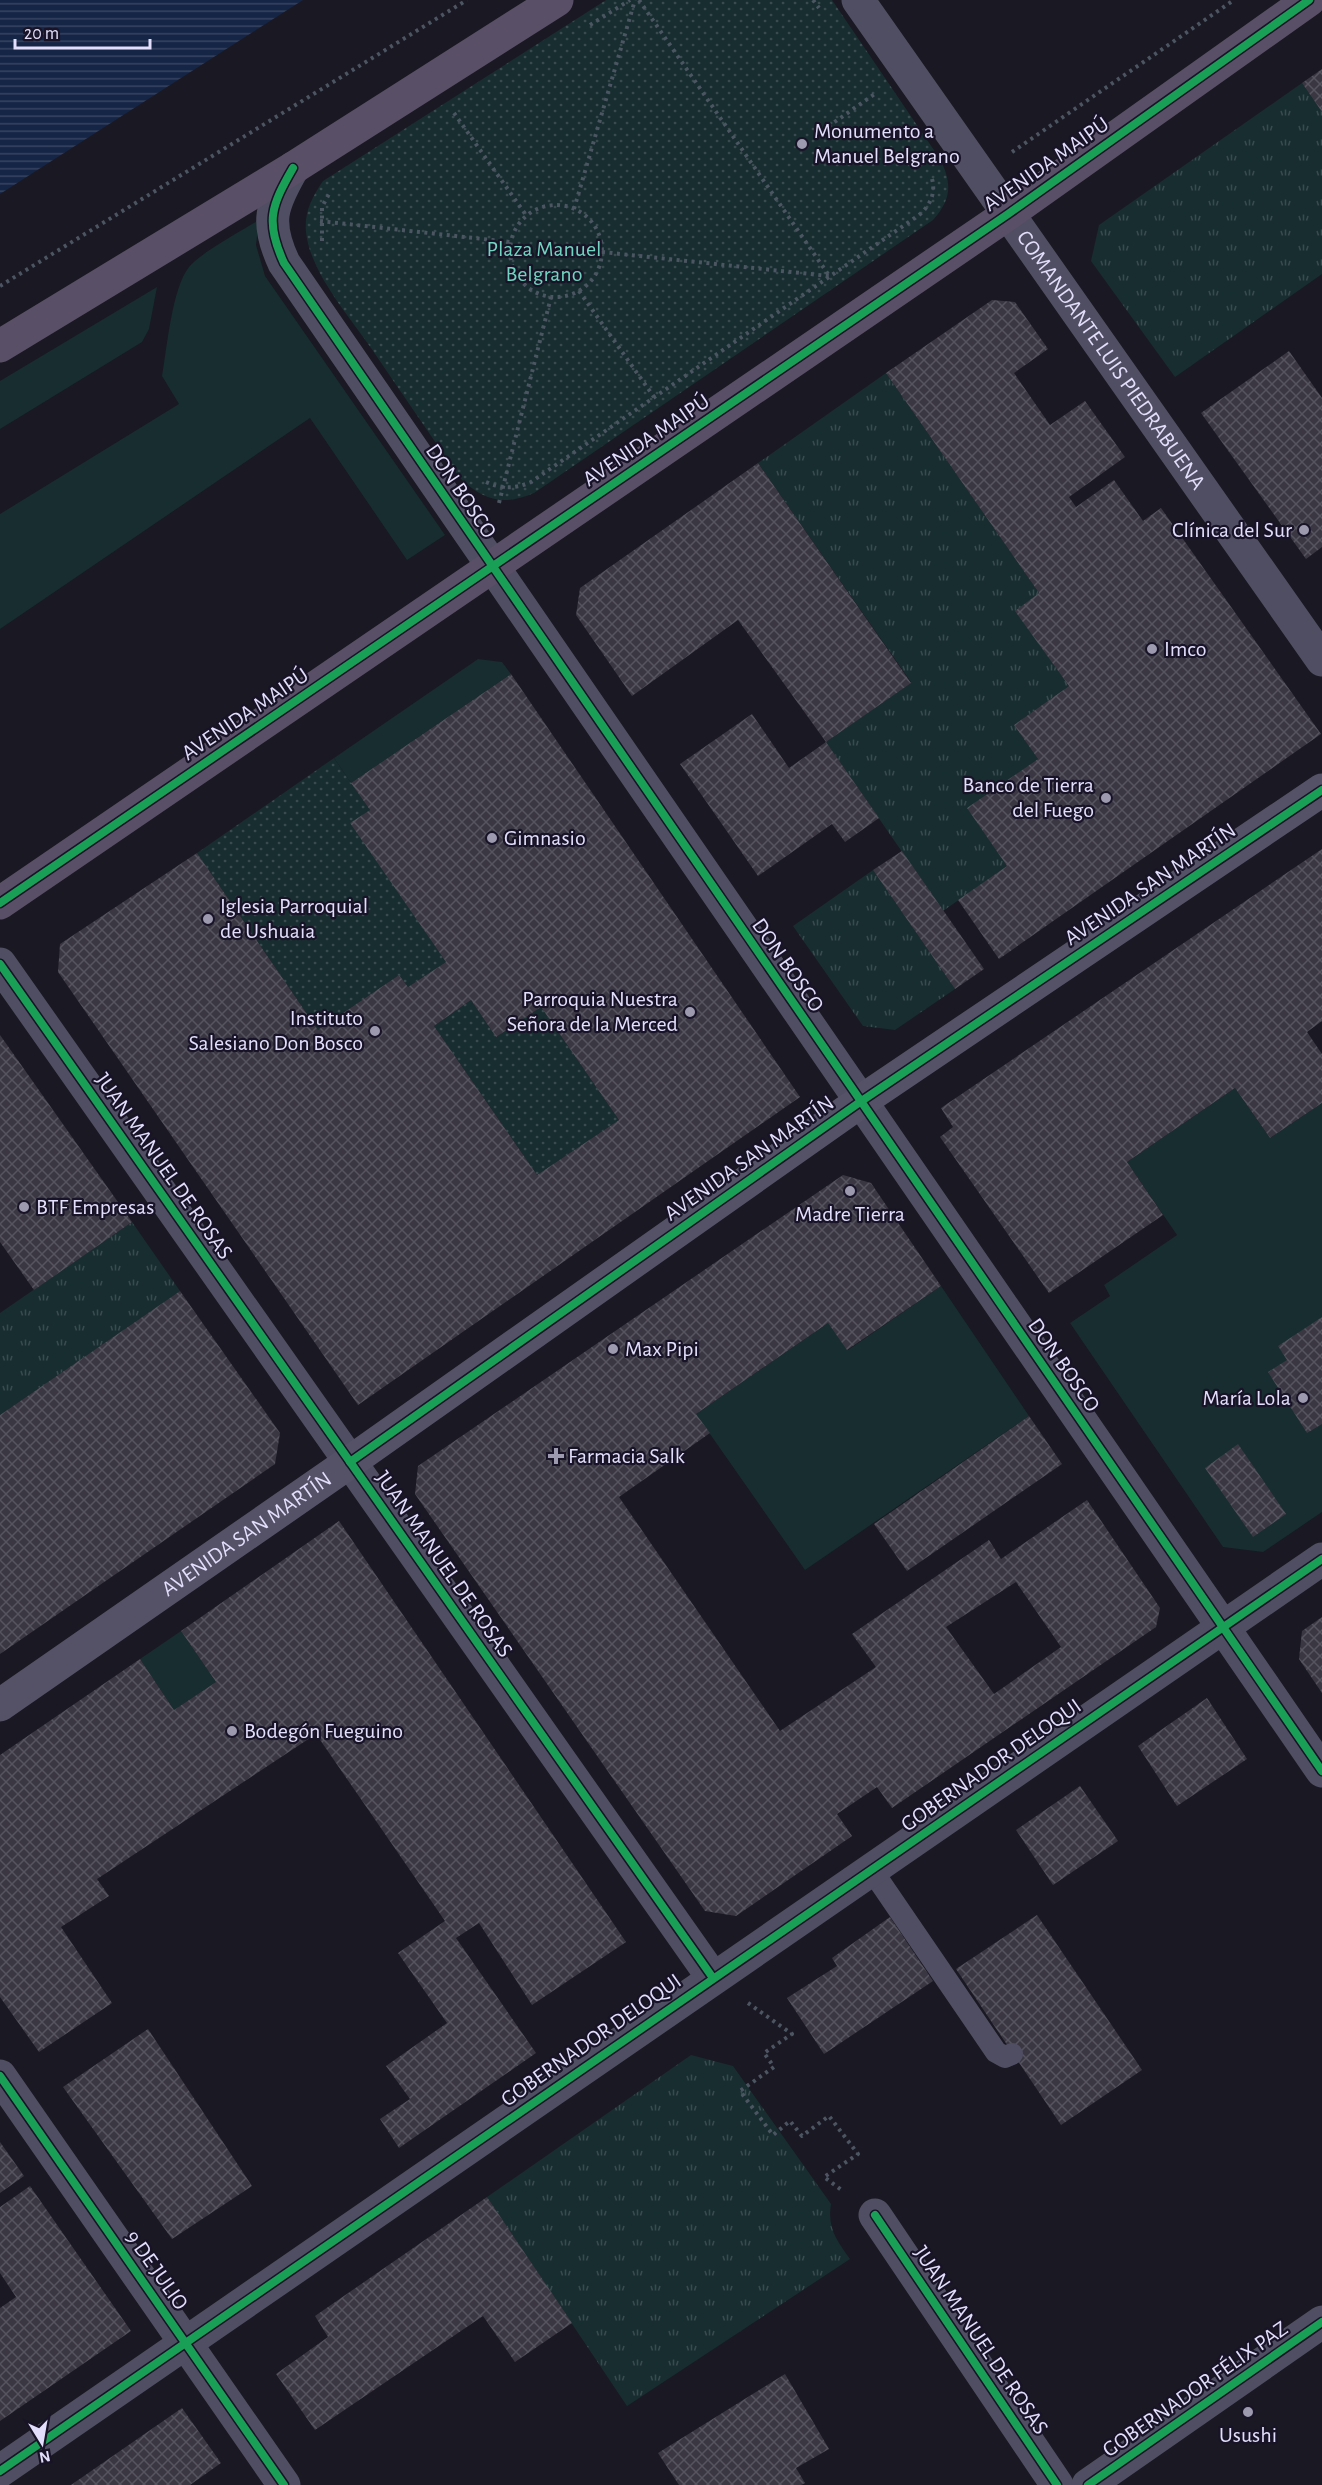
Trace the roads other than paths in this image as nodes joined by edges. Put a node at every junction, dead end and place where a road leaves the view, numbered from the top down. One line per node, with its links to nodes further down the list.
1 (557, 0): 4 (main road)
2 (858, 0): 5 (street, COMANDANTE LUIS PIEDRABUENA)
3 (1309, 0): 5 (main road, AVENIDA MAIPÚ)
4 (294, 168): 6 (main road); 7 (street, DON BOSCO)
5 (1008, 214): 7 (main road, AVENIDA MAIPÚ); 8 (street, COMANDANTE LUIS PIEDRABUENA)
6 (0, 346)
7 (492, 567): 10 (main road, AVENIDA MAIPÚ); 12 (street, DON BOSCO)
8 (1322, 660)
9 (1322, 790): 12 (main road, AVENIDA SAN MARTÍN)
10 (0, 903)
11 (0, 964): 13 (street, JUAN MANUEL DE ROSAS)
12 (860, 1102): 13 (main road, AVENIDA SAN MARTÍN); 15 (street, DON BOSCO)
13 (350, 1462): 16 (main road, AVENIDA SAN MARTÍN); 19 (street, JUAN MANUEL DE ROSAS)
14 (1322, 1559): 15 (street, GOBERNADOR DELOQUI)
15 (1222, 1627): 17 (street, DON BOSCO); 18 (street, GOBERNADOR DELOQUI)
16 (0, 1705)
17 (1322, 1771)
18 (872, 1869): 19 (street, GOBERNADOR DELOQUI); 20 (lane)
19 (713, 1978): 24 (street, GOBERNADOR DELOQUI)
20 (1012, 2054)
21 (0, 2076): 24 (street, 9 DE JULIO)
22 (875, 2215): 27 (street, JUAN MANUEL DE ROSAS)
23 (1322, 2322): 28 (street, GOBERNADOR FÉLIX PAZ)
24 (185, 2343): 25 (street, GOBERNADOR DELOQUI); 26 (street, 9 DE JULIO)
25 (0, 2471)
26 (284, 2485)
27 (1056, 2485)
28 (1088, 2485)

